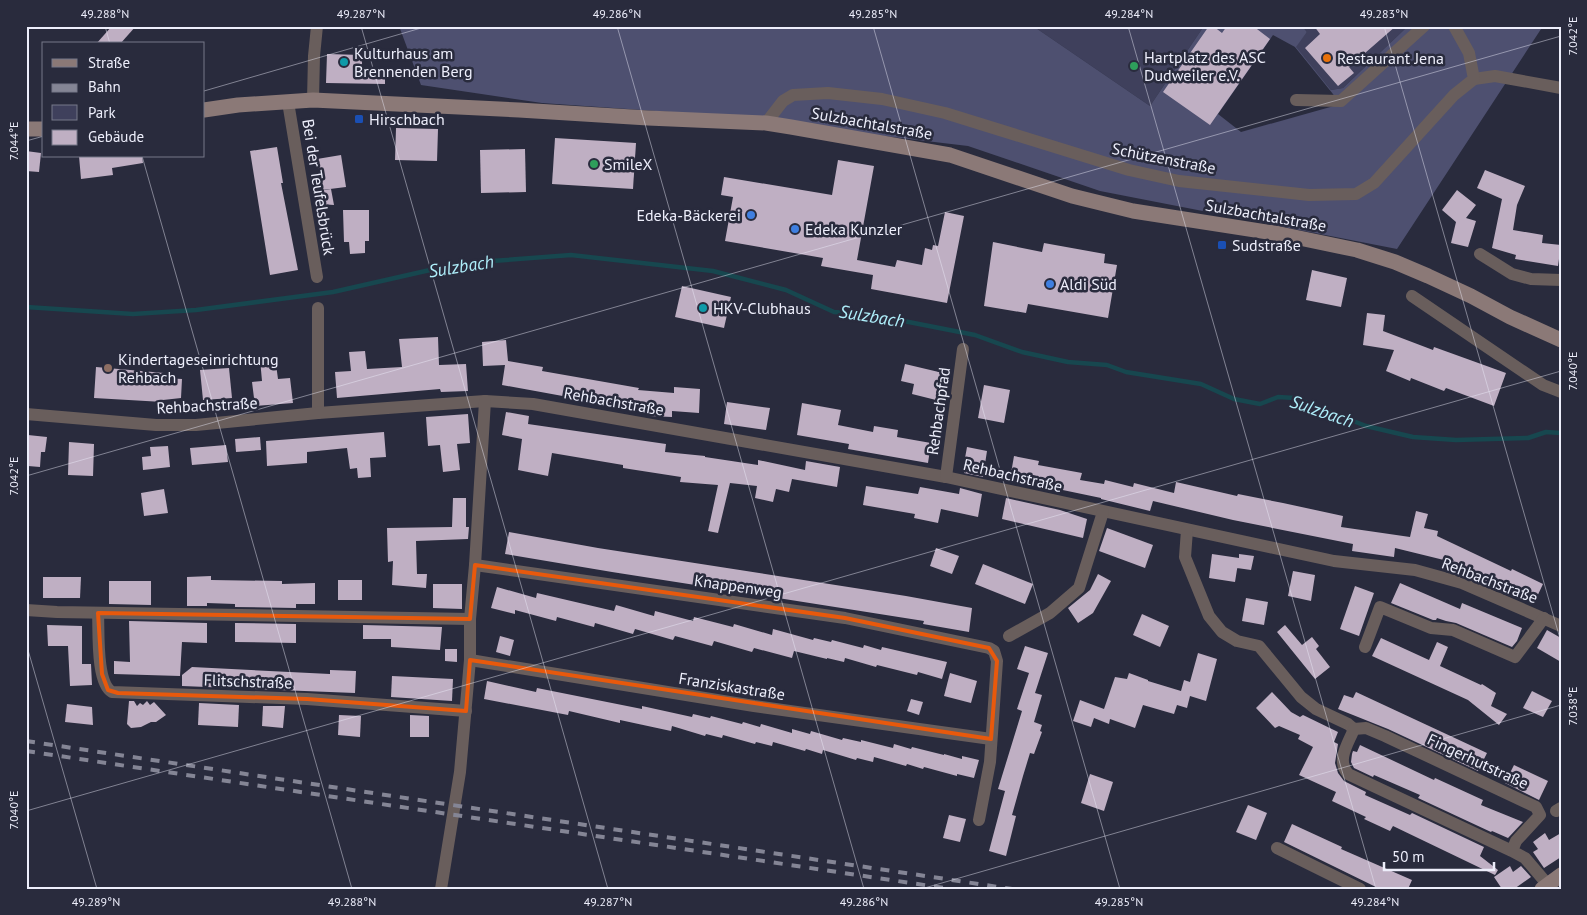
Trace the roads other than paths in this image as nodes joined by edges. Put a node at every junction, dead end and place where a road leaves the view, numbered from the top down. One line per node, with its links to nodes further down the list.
1 (317, 26): 6 (street)
2 (1424, 26): 7 (street)
3 (1454, 26): 4 (street)
4 (1474, 79): 5 (street); 10 (street, Schützenstraße)
5 (1561, 88)
6 (313, 100): 8 (main road, Sulzbachtalstraße); 10 (main road, Sulzbachtalstraße)
7 (1296, 100)
8 (288, 102): 9 (main road, Sulzbachtalstraße); 14 (street, Bei der Teufelsbrück)
9 (205, 110)
10 (766, 124): 18 (main road, Sulzbachtalstraße)
11 (26, 129): 12 (main road)
12 (42, 129)
13 (1480, 254): 15 (street)
14 (317, 278)
15 (1561, 280)
16 (1412, 296): 22 (street)
17 (318, 308): 24 (street)
18 (1510, 317): 19 (main road, Sulzbachtalstraße); 21 (main road, Sulzbachtalstraße)
19 (1561, 340)
20 (963, 349): 26 (street, Rehbachpfad)
21 (1561, 350)
22 (1561, 392)
23 (485, 401): 24 (street, Rehbachstraße); 26 (street, Rehbachstraße); 29 (street)
24 (318, 413): 25 (street, Rehbachstraße)
25 (26, 414)
26 (946, 477): 27 (street, Rehbachstraße)
27 (1103, 512): 28 (street, Rehbachstraße); 35 (street)
28 (1187, 530): 32 (street, Rehbachstraße); 39 (street, Fingerhutstraße)
29 (475, 565): 33 (street); 40 (street, Knappenweg)
30 (26, 610): 31 (street)
31 (98, 613): 33 (street); 38 (street, Flitschstraße)
32 (1544, 618): 34 (street, Rehbachstraße); 36 (street, Rehbachstraße)
33 (470, 619): 37 (street)
34 (1561, 626)
35 (1009, 636)
36 (1365, 647)
37 (470, 660): 38 (street); 40 (street, Franziskastraße)
38 (466, 711): 46 (street)
39 (1354, 729): 43 (street); 43 (street, Fingerhutstraße)
40 (991, 739): 41 (street)
41 (980, 820)
42 (1277, 848): 47 (street)
43 (1512, 850): 45 (street)
44 (1561, 875): 45 (main road)
45 (1545, 887)
46 (443, 889)
47 (1360, 889)

